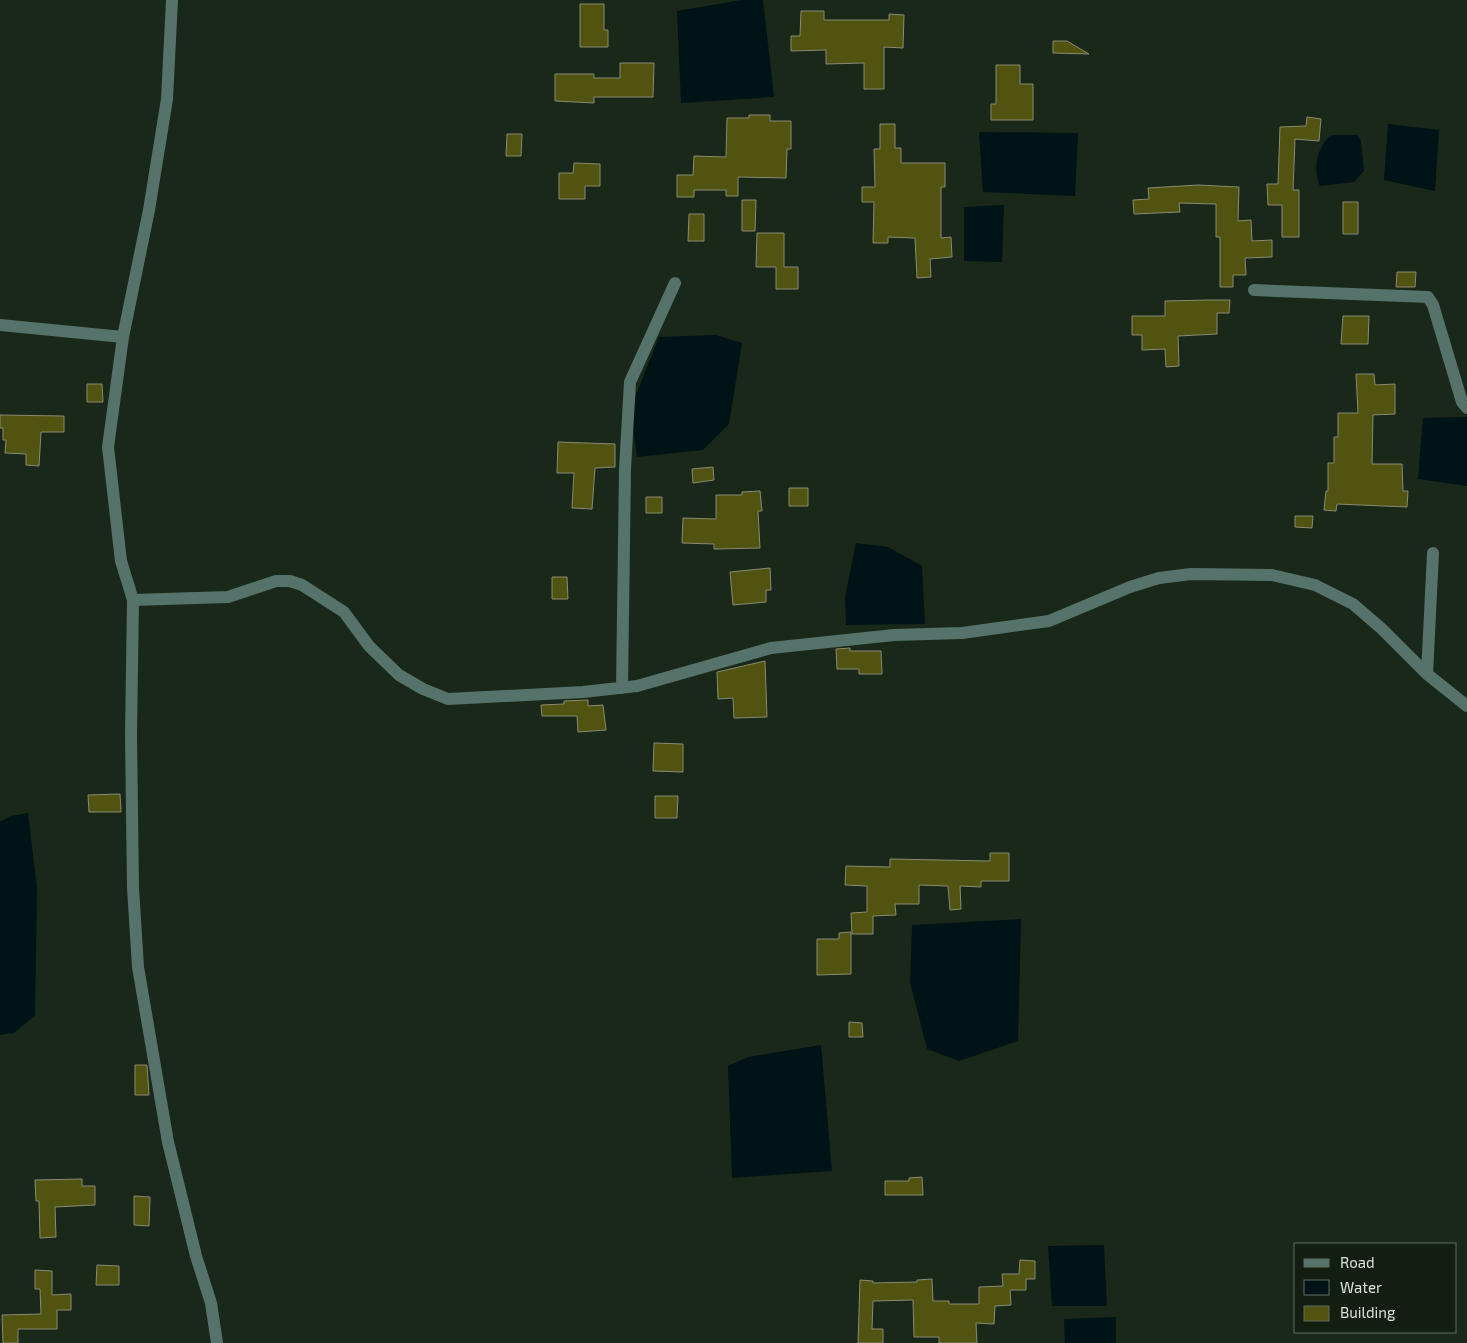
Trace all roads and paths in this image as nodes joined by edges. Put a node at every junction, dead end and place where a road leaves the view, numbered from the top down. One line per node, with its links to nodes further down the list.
1 (172, 0): 5 (street)
2 (674, 283): 10 (street)
3 (1254, 290): 6 (street)
4 (0, 325): 5 (street)
5 (123, 337): 8 (street)
6 (1467, 408)
7 (1433, 554): 9 (street)
8 (133, 600): 10 (street); 12 (street)
9 (1427, 674): 10 (street); 11 (street)
10 (622, 688)
11 (1467, 706)
12 (217, 1343)

